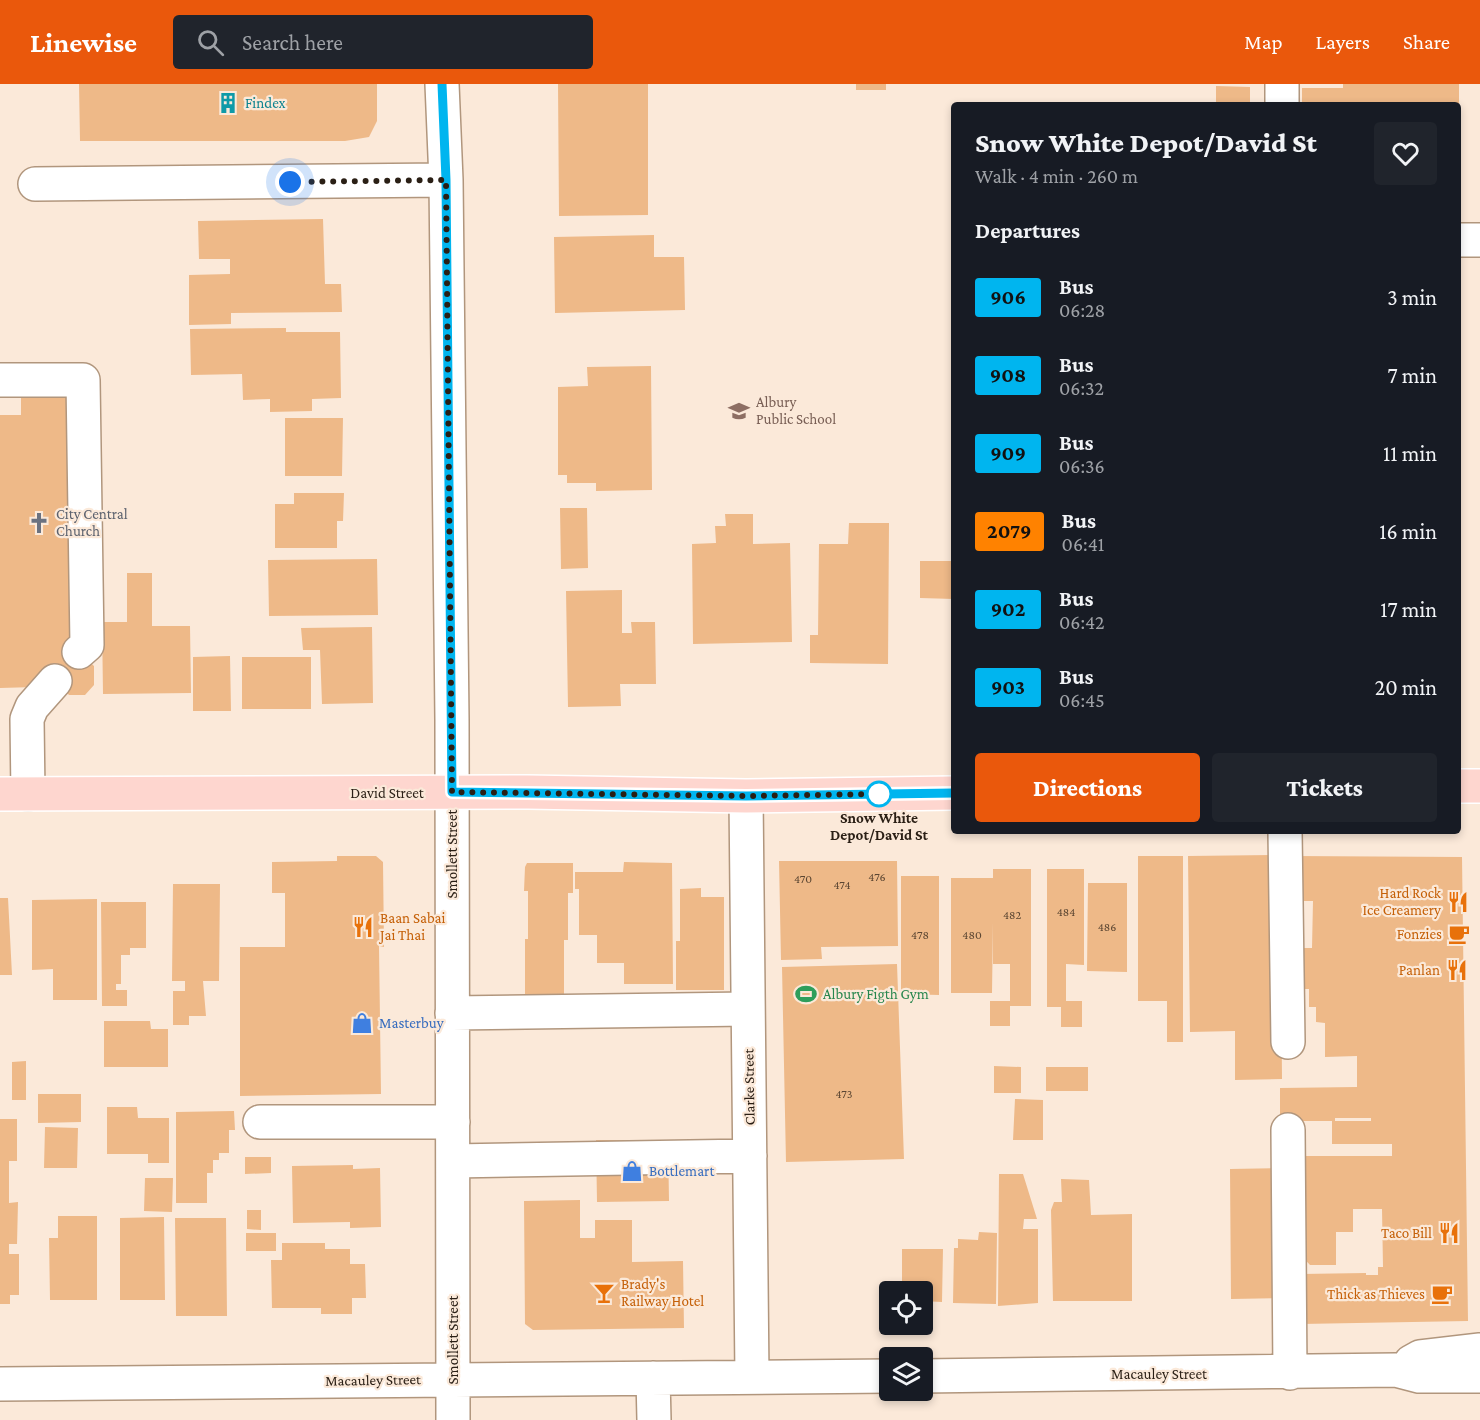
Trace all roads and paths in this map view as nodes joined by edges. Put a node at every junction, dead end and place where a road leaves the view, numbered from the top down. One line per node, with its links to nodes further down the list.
1 (442, 84): 5 (street, Smollett Street)
2 (449, 84): 5 (street, Smollett Street)
3 (1282, 84): 4 (street)
4 (1282, 102)
5 (446, 180): 6 (street); 14 (street, Smollett Street)
6 (34, 184)
7 (1461, 240): 8 (street)
8 (1480, 240)
9 (0, 380): 10 (street)
10 (80, 652)
11 (55, 681): 16 (street)
12 (1461, 786): 13 (main road)
13 (1480, 786)
14 (452, 792): 16 (main road, David Street); 17 (main road, David Street); 20 (street, Smollett Street)
15 (951, 793): 17 (main road, David Street)
16 (14, 794)
17 (746, 796): 19 (street, Clarke Street)
18 (1285, 834): 21 (street)
19 (748, 1010): 20 (street); 25 (street, Clarke Street)
20 (452, 1013): 23 (street, Smollett Street)
21 (1288, 1042)
22 (260, 1122): 23 (street)
23 (453, 1122): 26 (street, Smollett Street)
24 (1288, 1130): 29 (street)
25 (750, 1156): 26 (street); 32 (street, Clarke Street)
26 (453, 1161): 35 (street, Smollett Street)
27 (1480, 1350): 28 (street, Macauley Street)
28 (1396, 1370): 29 (street, Macauley Street); 33 (street, Macauley Street)
29 (1290, 1373): 31 (street, Macauley Street)
30 (879, 1376): 32 (street, Macauley Street)
31 (933, 1376)
32 (752, 1377): 34 (street, Macauley Street)
33 (1480, 1377)
34 (653, 1378): 35 (street, Macauley Street); 38 (street)
35 (453, 1380): 36 (street, Macauley Street); 37 (street, Smollett Street)
36 (0, 1384)
37 (453, 1420)
38 (654, 1420)

